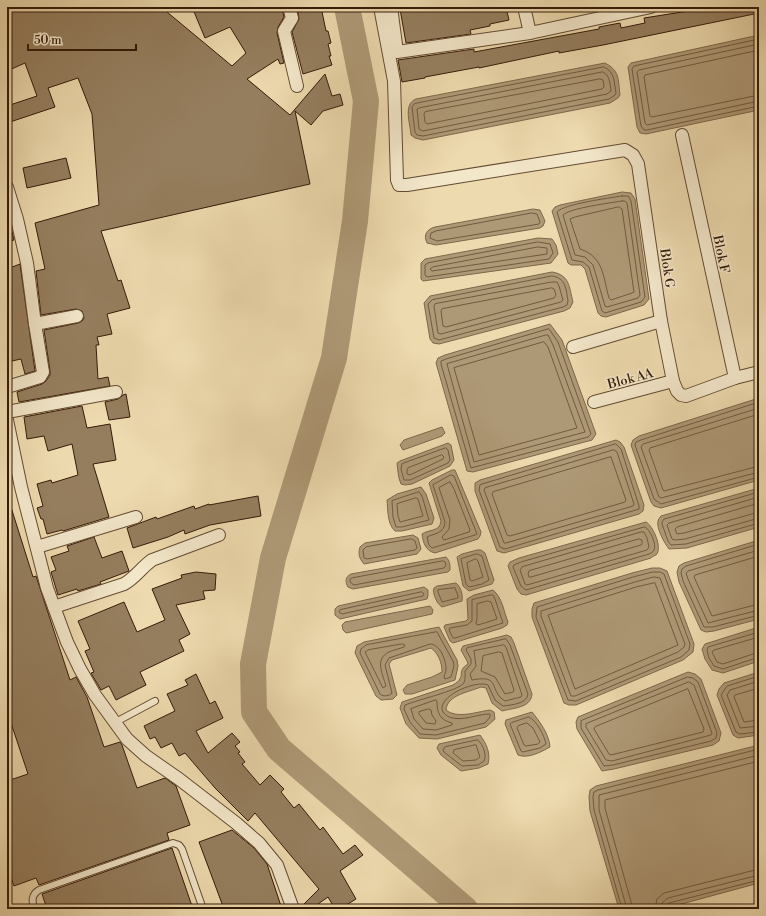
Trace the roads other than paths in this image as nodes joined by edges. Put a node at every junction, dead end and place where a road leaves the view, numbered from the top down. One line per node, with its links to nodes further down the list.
1 (289, 7): 7 (street)
2 (380, 7): 11 (street, Blok G)
3 (391, 7): 6 (street)
4 (524, 7): 6 (street)
5 (651, 7): 6 (street)
6 (530, 33)
7 (297, 86)
8 (682, 135): 15 (street, Blok F)
9 (7, 187): 12 (street)
10 (77, 316): 12 (street)
11 (661, 321): 13 (street); 16 (street, Blok G)
12 (35, 324): 17 (street)
13 (574, 347)
14 (759, 372): 15 (street)
15 (735, 378): 16 (street, Blok G)
16 (673, 381): 19 (street, Blok AA)
17 (7, 387)
18 (116, 392): 20 (street)
19 (594, 402)
20 (7, 412)
21 (7, 420): 24 (street)
22 (136, 517): 24 (street)
23 (219, 535): 25 (street)
24 (37, 547): 25 (street)
25 (54, 607): 27 (street)
26 (155, 701): 27 (lane)
27 (114, 723): 30 (street)
28 (34, 909): 29 (lane)
29 (203, 909)
30 (293, 909)

